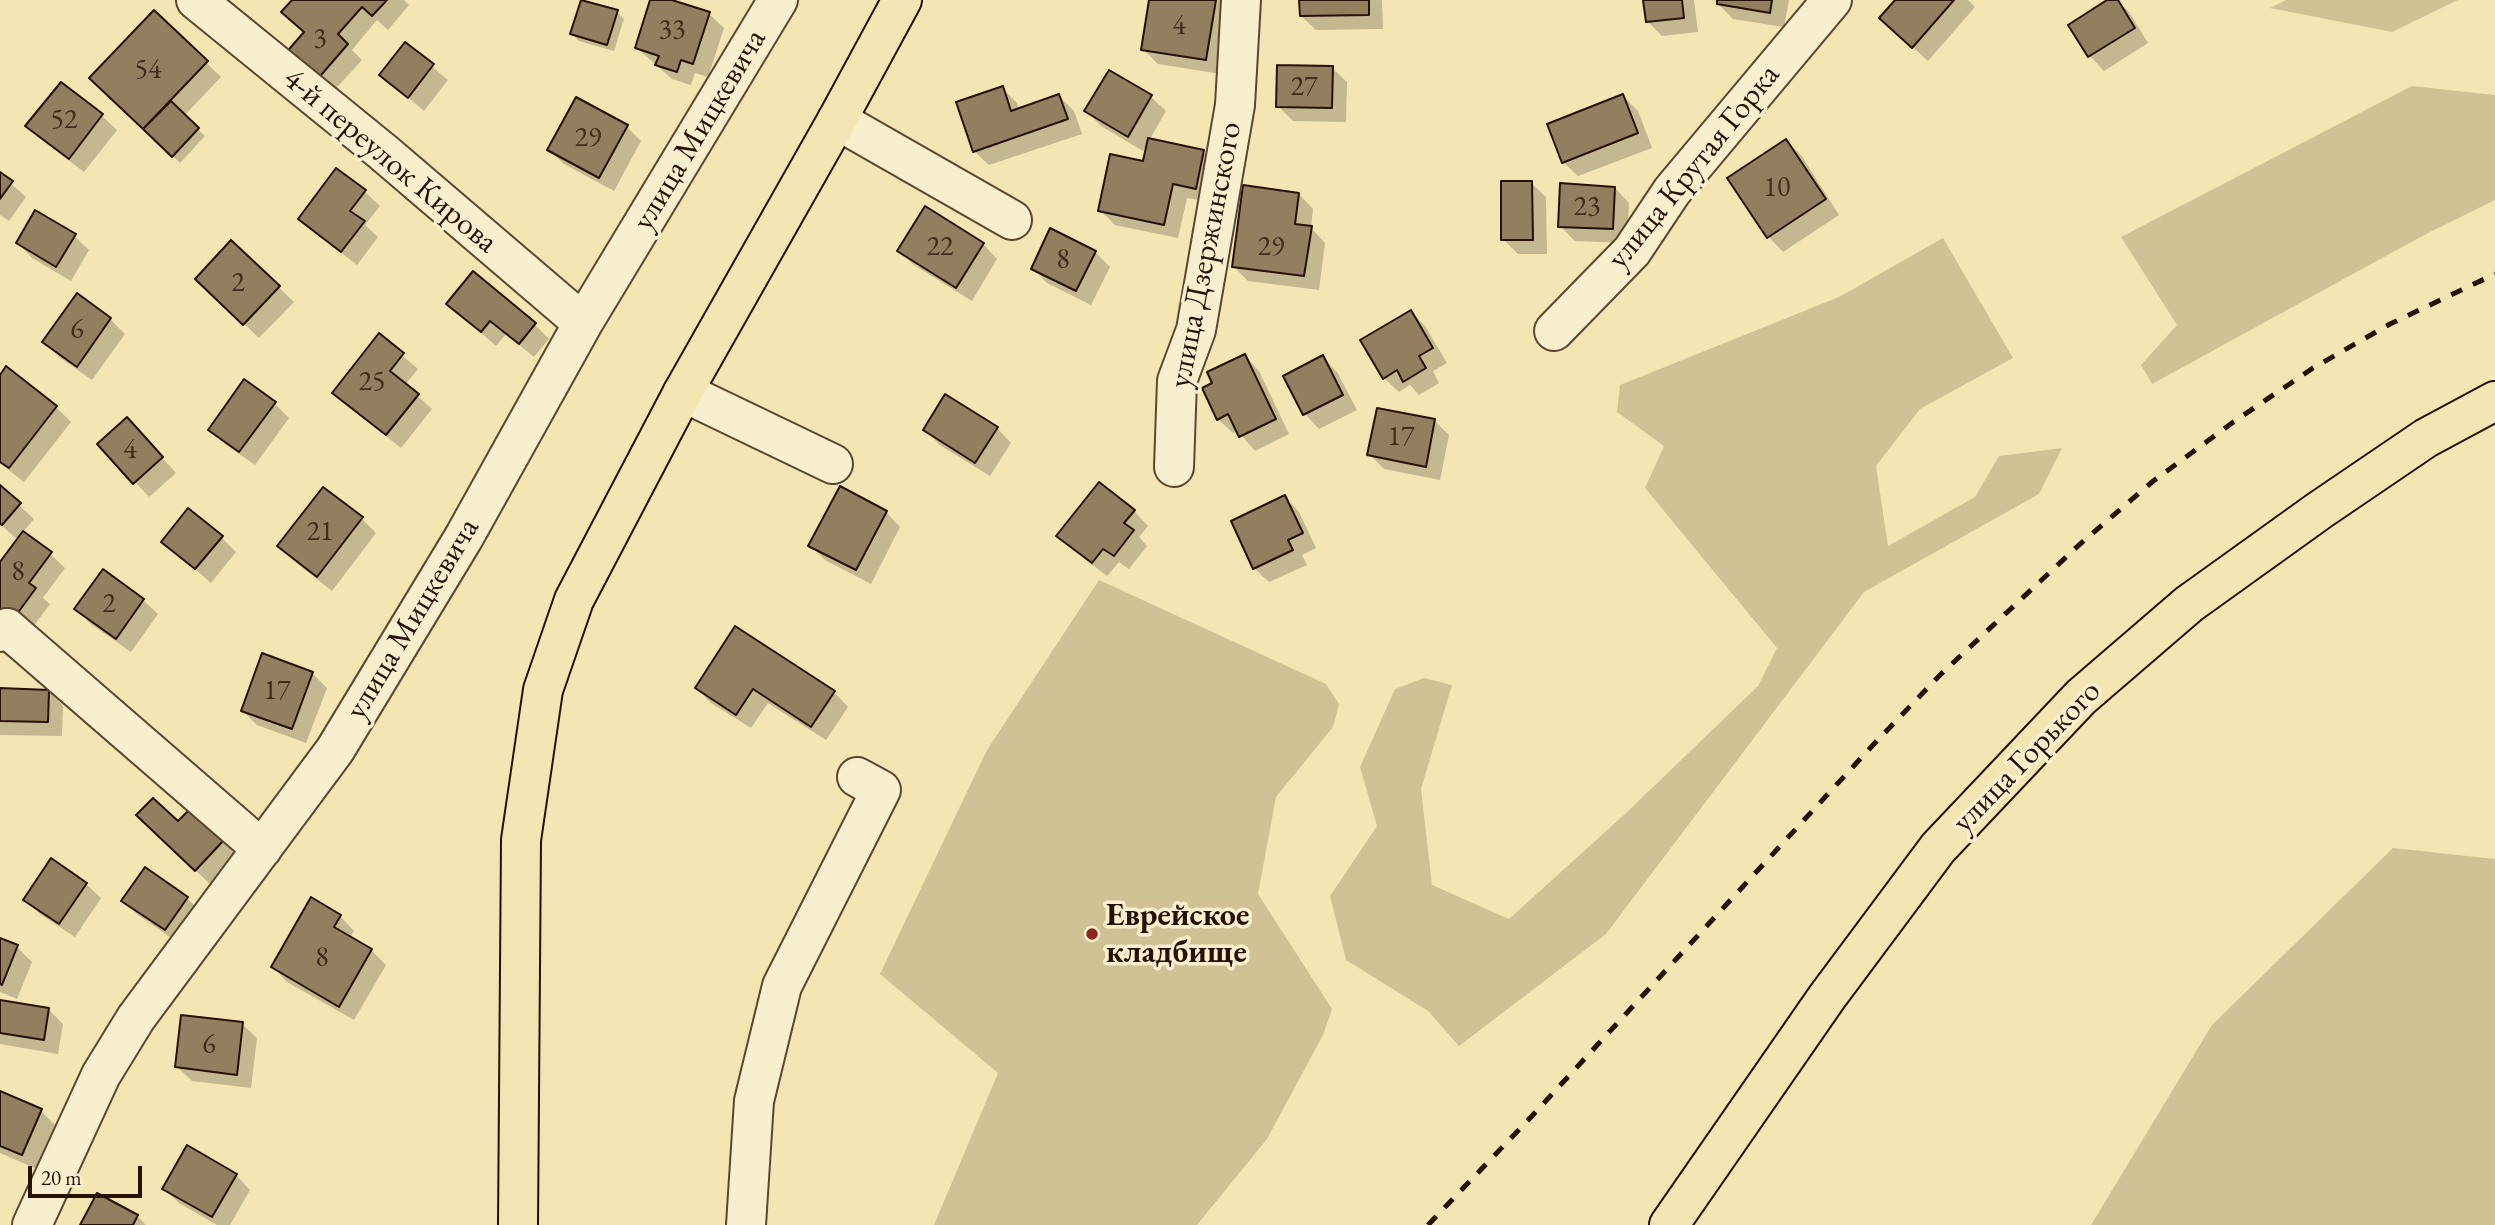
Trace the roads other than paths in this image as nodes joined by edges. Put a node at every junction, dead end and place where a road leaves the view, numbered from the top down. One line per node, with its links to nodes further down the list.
1 (196, 0): 8 (street, 4-й переулок Кирова)
2 (778, 0): 8 (street, улица Мицкевича)
3 (902, 0): 6 (main road)
4 (1241, 0): 13 (street, улица Дзержинского)
5 (1832, 0): 9 (street, улица Крутая Горка)
6 (837, 120): 7 (street); 10 (main road)
7 (1012, 220)
8 (583, 323): 16 (street, улица Мицкевича)
9 (1553, 331)
10 (683, 393): 12 (street); 18 (main road)
11 (2495, 401): 20 (main road, улица Горького)
12 (833, 464)
13 (1174, 467)
14 (0, 632): 16 (street)
15 (858, 777): 19 (street)
16 (262, 849): 17 (street, улица Мицкевича)
17 (32, 1225)
18 (518, 1225)
19 (746, 1225)
20 (1669, 1225)

